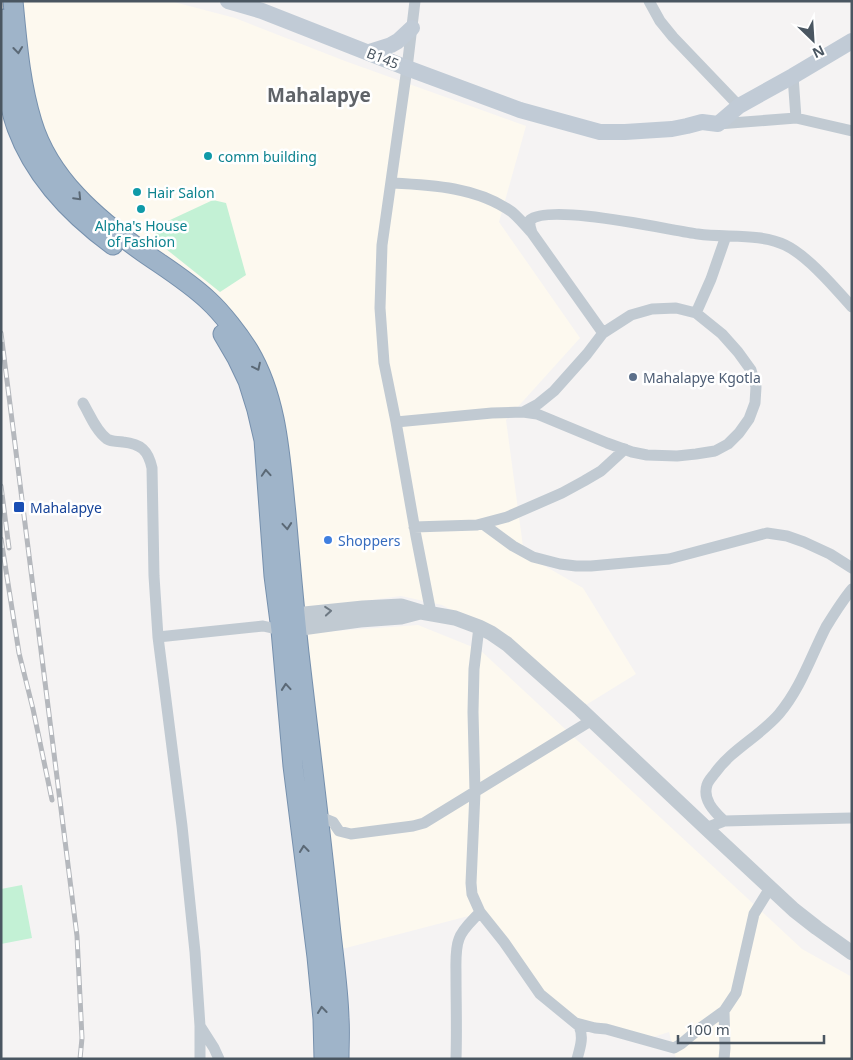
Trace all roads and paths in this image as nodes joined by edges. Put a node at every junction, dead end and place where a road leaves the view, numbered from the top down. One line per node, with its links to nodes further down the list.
1 (13, 1): 30 (highway, one-way to 30)
2 (228, 1): 8 (main road, B145 / B145)
3 (415, 1): 6 (street)
4 (649, 1): 11 (street)
5 (1, 19): 30 (highway, one-way to 5)
6 (412, 28): 8 (main road); 9 (street)
7 (852, 41): 10 (main road)
8 (369, 52): 9 (main road, B145 / B145)
9 (407, 68): 13 (main road, B145 / B145); 15 (street)
10 (793, 76): 11 (main road); 12 (street)
11 (739, 106): 13 (main road)
12 (796, 118): 13 (street); 14 (street)
13 (718, 124)
14 (852, 131)
15 (391, 183): 16 (street); 23 (street)
16 (532, 233): 17 (street); 20 (street)
17 (726, 236): 18 (street); 19 (street)
18 (852, 307)
19 (696, 313): 20 (street); 24 (street)
20 (603, 333): 22 (street)
21 (83, 403): 32 (street)
22 (522, 412): 23 (street); 24 (street)
23 (396, 422): 26 (street)
24 (625, 449): 25 (street)
25 (483, 524): 26 (street); 27 (street)
26 (414, 527): 29 (street)
27 (852, 568)
28 (852, 589): 37 (street)
29 (426, 612): 30 (street); 31 (street)
30 (288, 623): 32 (street); 35 (highway); 47 (highway, one-way to 30)
31 (479, 627): 33 (street); 34 (street)
32 (158, 636): 44 (street)
33 (592, 720): 34 (street); 38 (street)
34 (475, 792): 35 (street); 40 (street)
35 (318, 816): 48 (highway)
36 (852, 818): 37 (street)
37 (724, 821): 38 (street)
38 (706, 828): 39 (street)
39 (770, 888): 41 (street); 42 (street)
40 (480, 912): 43 (street); 49 (street)
41 (852, 953)
42 (724, 1011): 43 (street); 51 (street)
43 (576, 1023): 50 (street)
44 (200, 1026): 45 (street); 46 (street)
45 (200, 1059)
46 (219, 1059)
47 (324, 1059)
48 (340, 1059)
49 (456, 1059)
50 (577, 1059)
51 (724, 1059)

